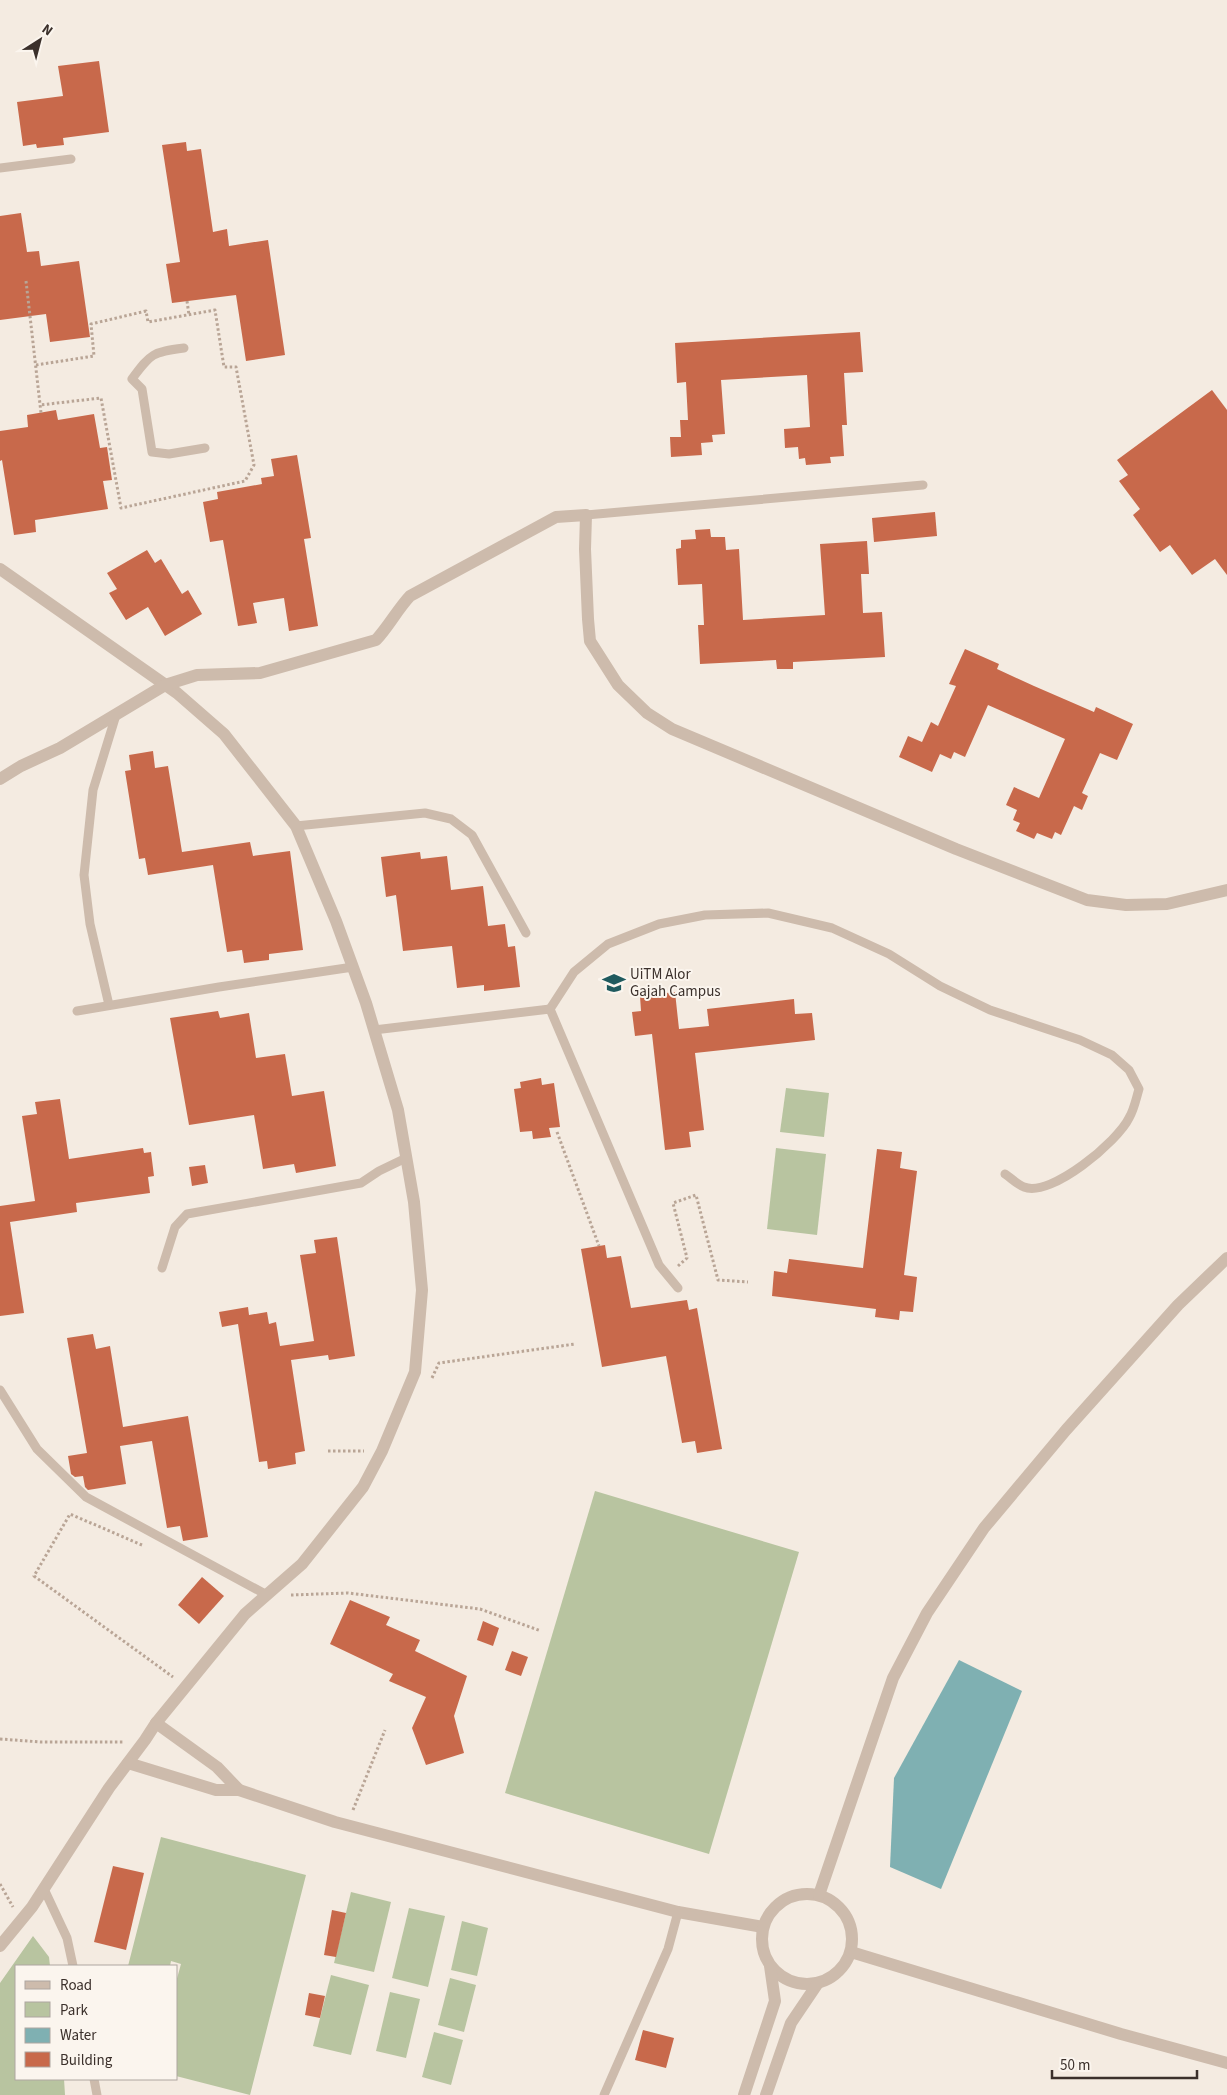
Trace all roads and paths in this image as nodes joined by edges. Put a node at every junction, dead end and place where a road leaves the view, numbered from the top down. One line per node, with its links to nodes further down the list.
1 (70, 158): 2 (lane)
2 (0, 168)
3 (26, 281): 7 (path)
4 (188, 301): 5 (path)
5 (190, 315)
6 (184, 348): 8 (lane)
7 (41, 413)
8 (205, 448)
9 (923, 485): 10 (lane)
10 (586, 515): 12 (street); 16 (street)
11 (0, 569): 12 (street)
12 (166, 685): 13 (street); 15 (street)
13 (116, 715): 14 (street); 19 (lane)
14 (0, 779)
15 (296, 826): 17 (lane); 18 (street)
16 (1227, 890)
17 (526, 933)
18 (353, 967): 19 (lane); 22 (street)
19 (109, 1006): 21 (lane)
20 (550, 1009): 22 (lane); 25 (lane); 29 (lane)
21 (77, 1011)
22 (374, 1030): 24 (street)
23 (558, 1132): 26 (path)
24 (406, 1158): 28 (lane); 36 (street)
25 (1005, 1174)
26 (599, 1246)
27 (1227, 1258): 48 (street)
28 (162, 1268)
29 (666, 1276): 30 (path); 31 (lane)
30 (748, 1282)
31 (678, 1288)
32 (575, 1344): 33 (path)
33 (439, 1363)
34 (0, 1390): 36 (lane)
35 (143, 1546): 38 (path)
36 (267, 1596): 37 (path); 38 (street)
37 (541, 1631)
38 (186, 1687): 39 (street)
39 (156, 1723): 42 (street); 44 (street)
40 (385, 1730): 45 (path)
41 (0, 1739): 42 (path)
42 (145, 1740): 43 (street)
43 (128, 1763): 44 (street); 47 (street)
44 (240, 1790): 45 (street)
45 (348, 1825): 49 (street)
46 (0, 1884): 50 (path)
47 (44, 1889): 50 (street); 54 (lane)
48 (819, 1895): 51 (street); 53 (street)
49 (678, 1912): 51 (street); 60 (lane)
50 (21, 1921): 52 (street)
51 (763, 1927): 55 (street)
52 (0, 1946)
53 (851, 1952): 56 (street); 57 (street)
54 (73, 1965)
55 (770, 1965): 56 (street); 61 (street)
56 (818, 1983): 62 (street)
57 (1227, 2063)
58 (94, 2080): 59 (lane)
59 (97, 2095)
60 (604, 2095)
61 (744, 2095)
62 (766, 2095)

